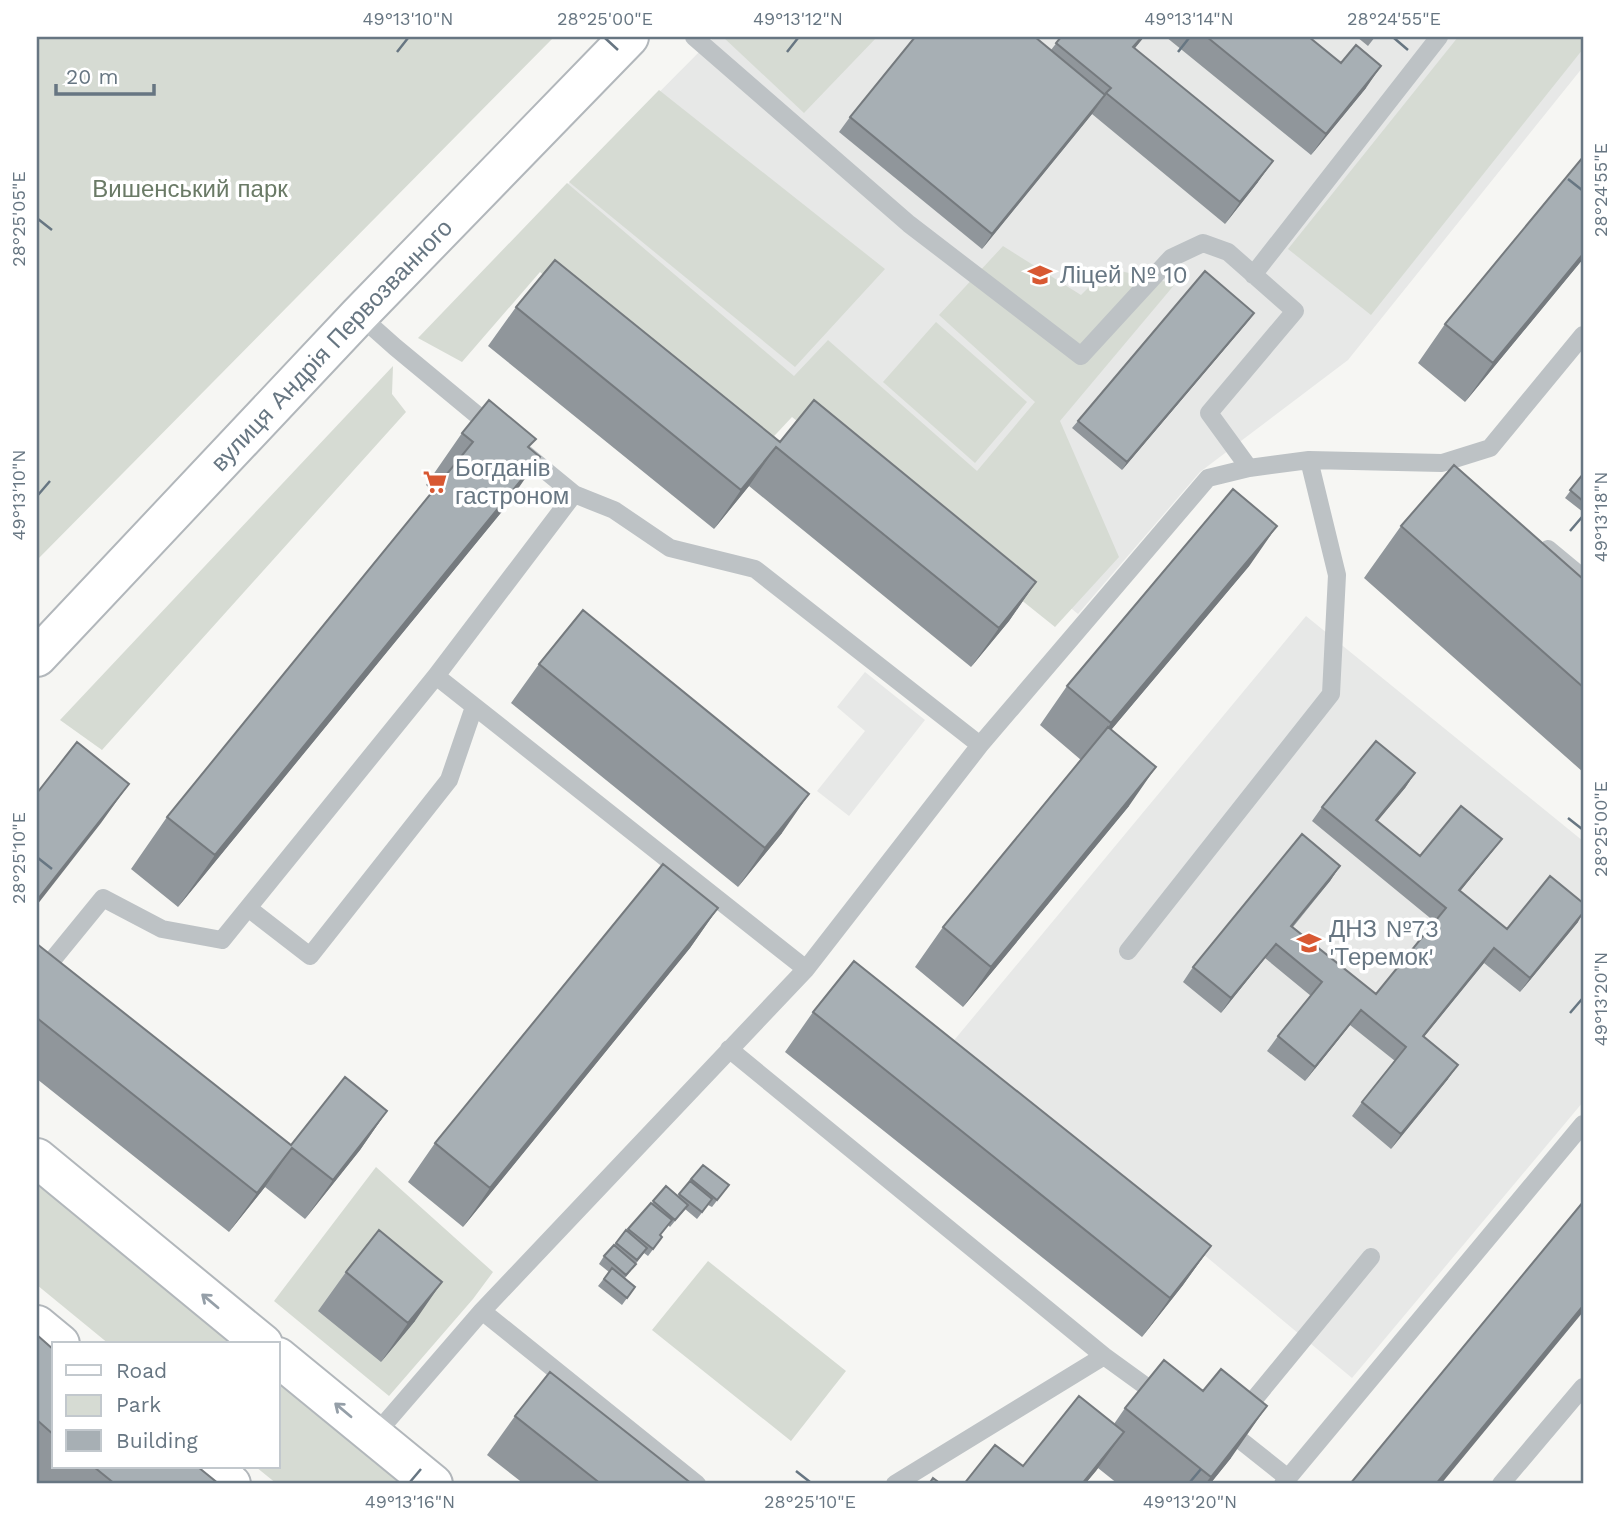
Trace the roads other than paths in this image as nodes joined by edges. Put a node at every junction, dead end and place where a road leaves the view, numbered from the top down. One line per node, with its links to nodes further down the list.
1 (629, 37): 5 (street, вулиця Андрія Первозванного)
2 (694, 37): 4 (lane)
3 (1439, 37): 4 (lane)
4 (1253, 275): 8 (lane)
5 (359, 315): 9 (lane); 12 (street, вулиця Андрія Первозванного)
6 (1583, 335): 7 (lane)
7 (1309, 460): 8 (lane); 17 (lane)
8 (1249, 468): 15 (lane)
9 (574, 494): 13 (lane); 15 (lane)
10 (1540, 542): 11 (lane)
11 (1583, 578)
12 (37, 657)
13 (436, 676): 14 (lane); 16 (lane)
14 (474, 706): 16 (lane); 18 (lane)
15 (980, 745): 18 (lane)
16 (248, 908): 19 (lane)
17 (1128, 951)
18 (806, 969): 20 (lane)
19 (66, 986)
20 (729, 1049): 24 (lane); 28 (lane)
21 (1583, 1124): 36 (lane)
22 (37, 1157): 27 (street, one-way to 22)
23 (1371, 1257): 33 (lane)
24 (482, 1311): 34 (lane); 39 (lane)
25 (37, 1325): 26 (street)
26 (58, 1342)
27 (261, 1342)
28 (1104, 1356): 31 (lane); 40 (lane)
29 (280, 1359): 34 (street, one-way to 29)
30 (1583, 1387): 41 (lane)
31 (1181, 1408)
32 (1205, 1419): 33 (lane)
33 (1228, 1430): 36 (lane)
34 (374, 1436): 38 (street)
35 (210, 1468): 37 (street)
36 (1286, 1481)
37 (231, 1484)
38 (433, 1484)
39 (697, 1484)
40 (895, 1484)
41 (1501, 1484)

